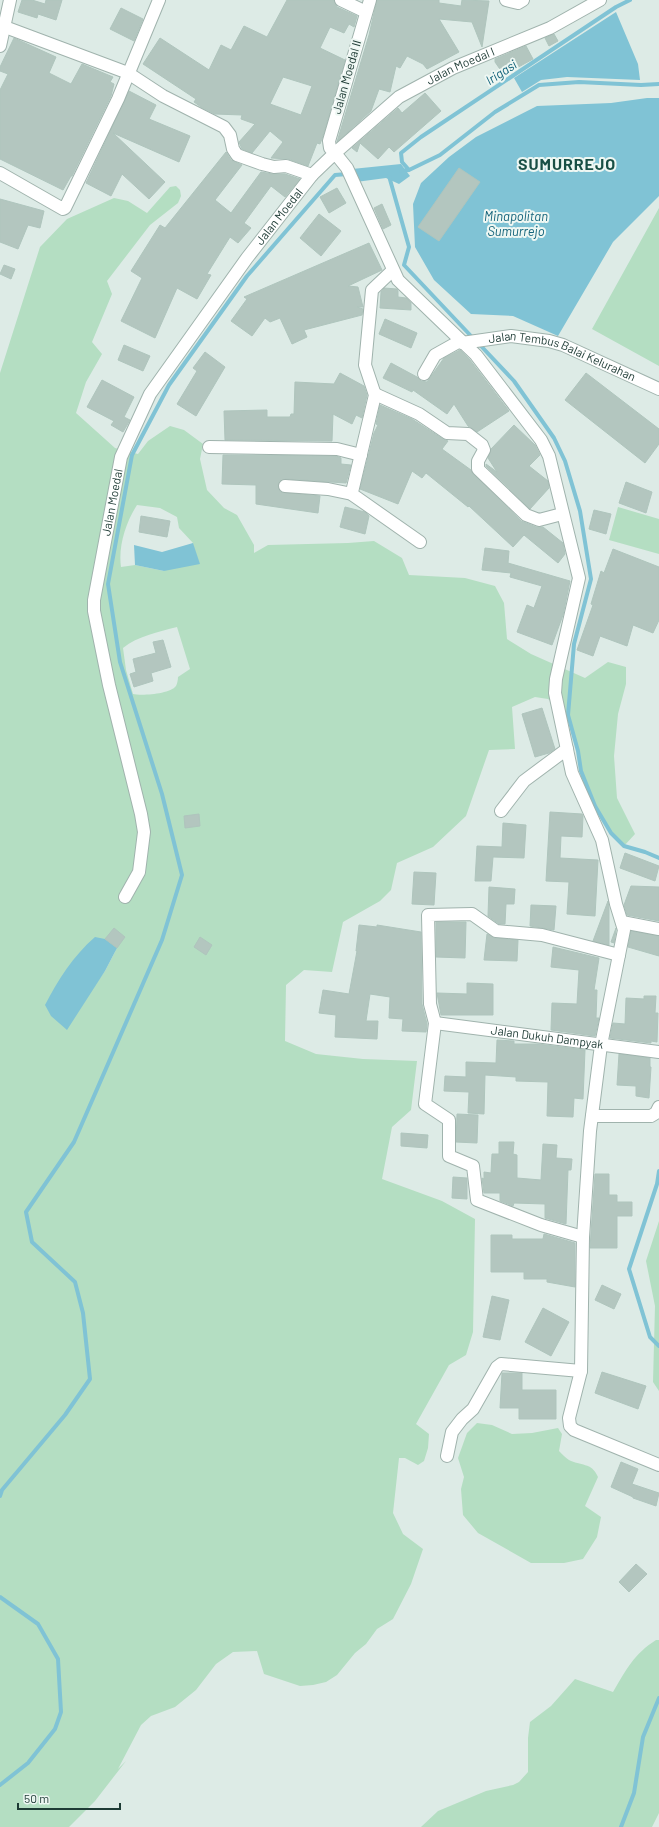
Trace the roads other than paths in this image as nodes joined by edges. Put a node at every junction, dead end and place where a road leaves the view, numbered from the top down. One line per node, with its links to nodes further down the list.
1 (10, 0): 9 (street)
2 (159, 0): 11 (street)
3 (341, 0): 8 (street)
4 (370, 0): 8 (street, Jalan Moedal II)
5 (506, 0): 6 (street)
6 (523, 0)
7 (600, 0): 12 (street, Jalan Moedal I)
8 (366, 12): 12 (street, Jalan Moedal II)
9 (4, 22): 10 (street); 11 (street)
10 (0, 46)
11 (128, 73): 14 (street); 15 (street)
12 (334, 153): 13 (street, Jalan Moedal I); 16 (street)
13 (324, 162): 15 (street, Jalan Moedal)
14 (0, 173)
15 (312, 175): 29 (street, Jalan Moedal)
16 (392, 271): 17 (street); 20 (street)
17 (461, 342): 18 (street, Jalan Tembus Balai Kelurahan); 19 (street, Jalan Tembus Balai Kelurahan); 25 (street)
18 (424, 374)
19 (659, 389)
20 (375, 394): 22 (street); 25 (street)
21 (209, 447): 22 (street)
22 (361, 455): 24 (street)
23 (285, 486): 24 (street)
24 (352, 494): 26 (street)
25 (562, 514): 27 (street)
26 (420, 542)
27 (567, 749): 28 (street); 30 (street)
28 (501, 811)
29 (125, 898)
30 (622, 922): 31 (street); 32 (street)
31 (659, 929)
32 (619, 955): 33 (street); 34 (street)
33 (435, 1023): 34 (street, Jalan Dukuh Dampyak); 38 (street)
34 (601, 1045): 35 (street, Jalan Dukuh Dampyak); 37 (street)
35 (659, 1052)
36 (659, 1107): 37 (street)
37 (592, 1116): 38 (street)
38 (583, 1238): 39 (street)
39 (581, 1371): 40 (street); 41 (street)
40 (447, 1456)
41 (659, 1465)

